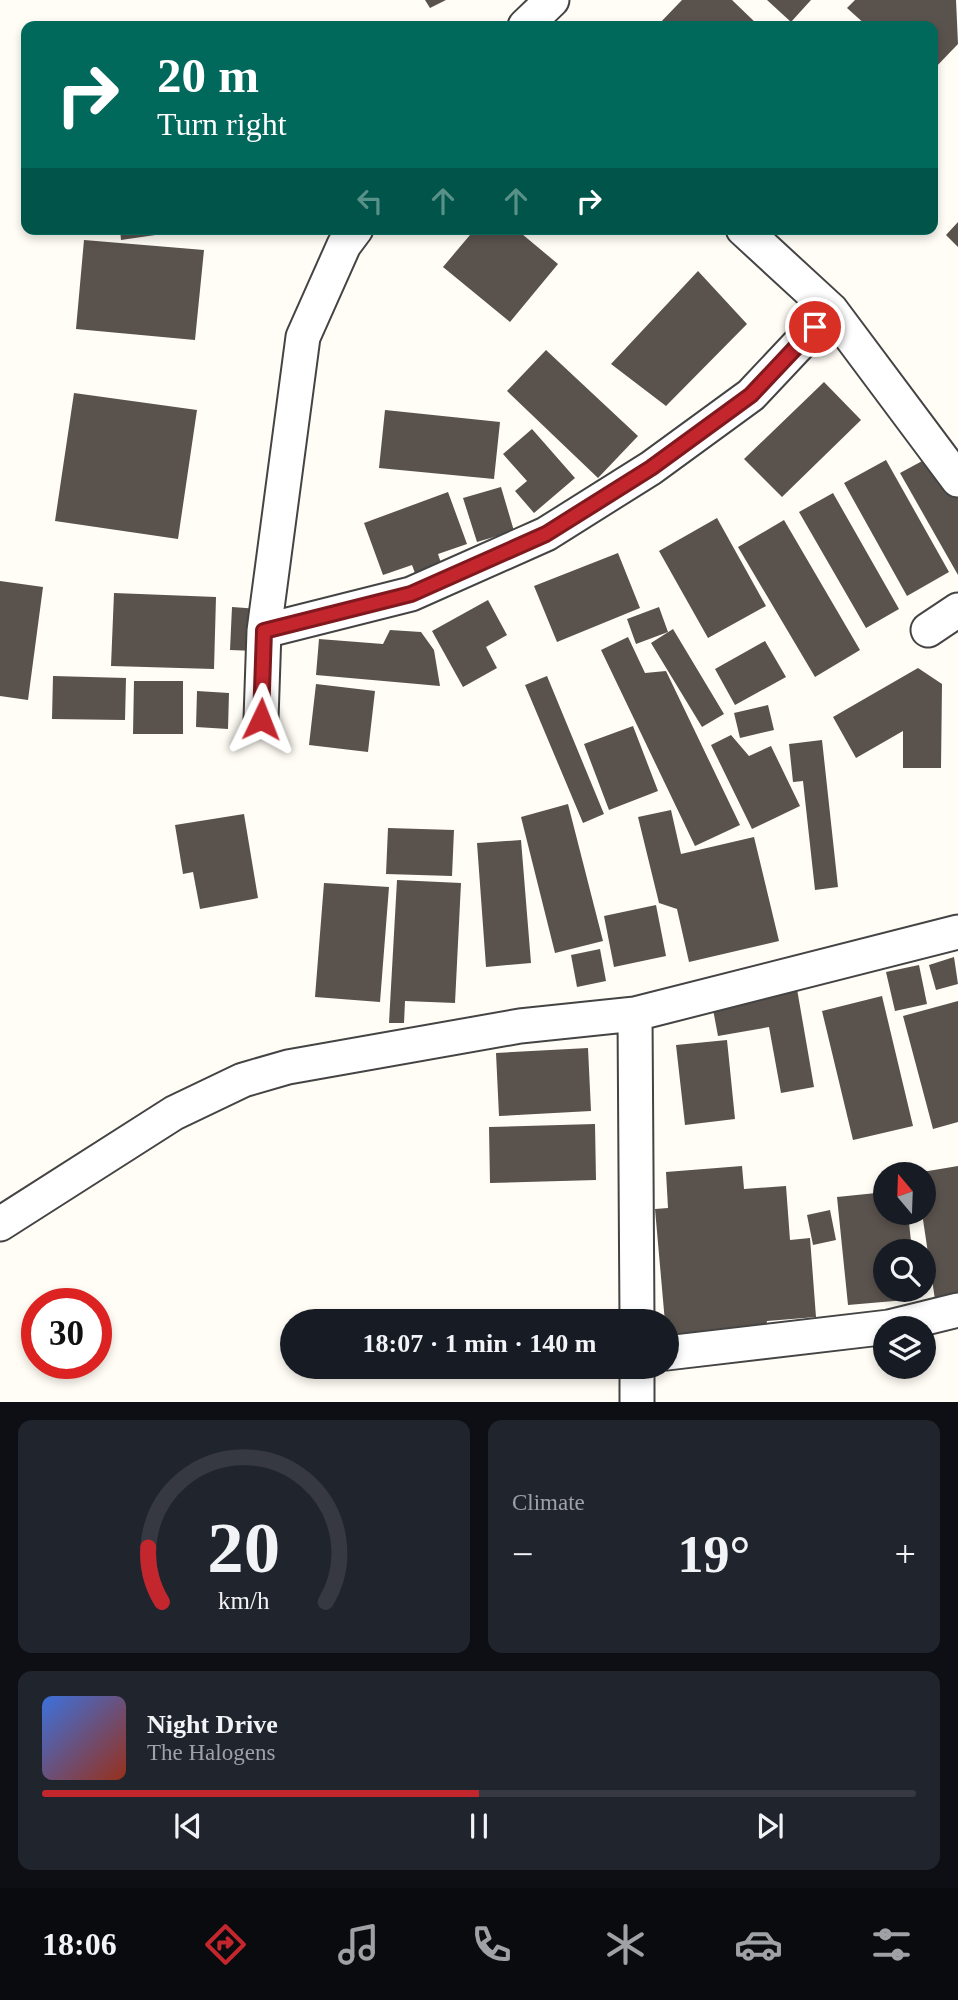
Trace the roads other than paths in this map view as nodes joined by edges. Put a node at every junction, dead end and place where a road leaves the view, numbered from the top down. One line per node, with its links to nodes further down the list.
1 (552, 0): 2 (street)
2 (530, 21)
3 (352, 235): 9 (street)
4 (750, 235): 5 (street)
5 (831, 310): 6 (street); 9 (street)
6 (958, 480)
7 (958, 610): 8 (street)
8 (928, 630)
9 (264, 631): 10 (street)
10 (261, 719)
11 (958, 932): 12 (street)
12 (635, 1014): 13 (street); 14 (street)
13 (0, 1224)
14 (637, 1309)
15 (958, 1310): 16 (street)
16 (679, 1352)
17 (637, 1379): 18 (street)
18 (638, 1402)

